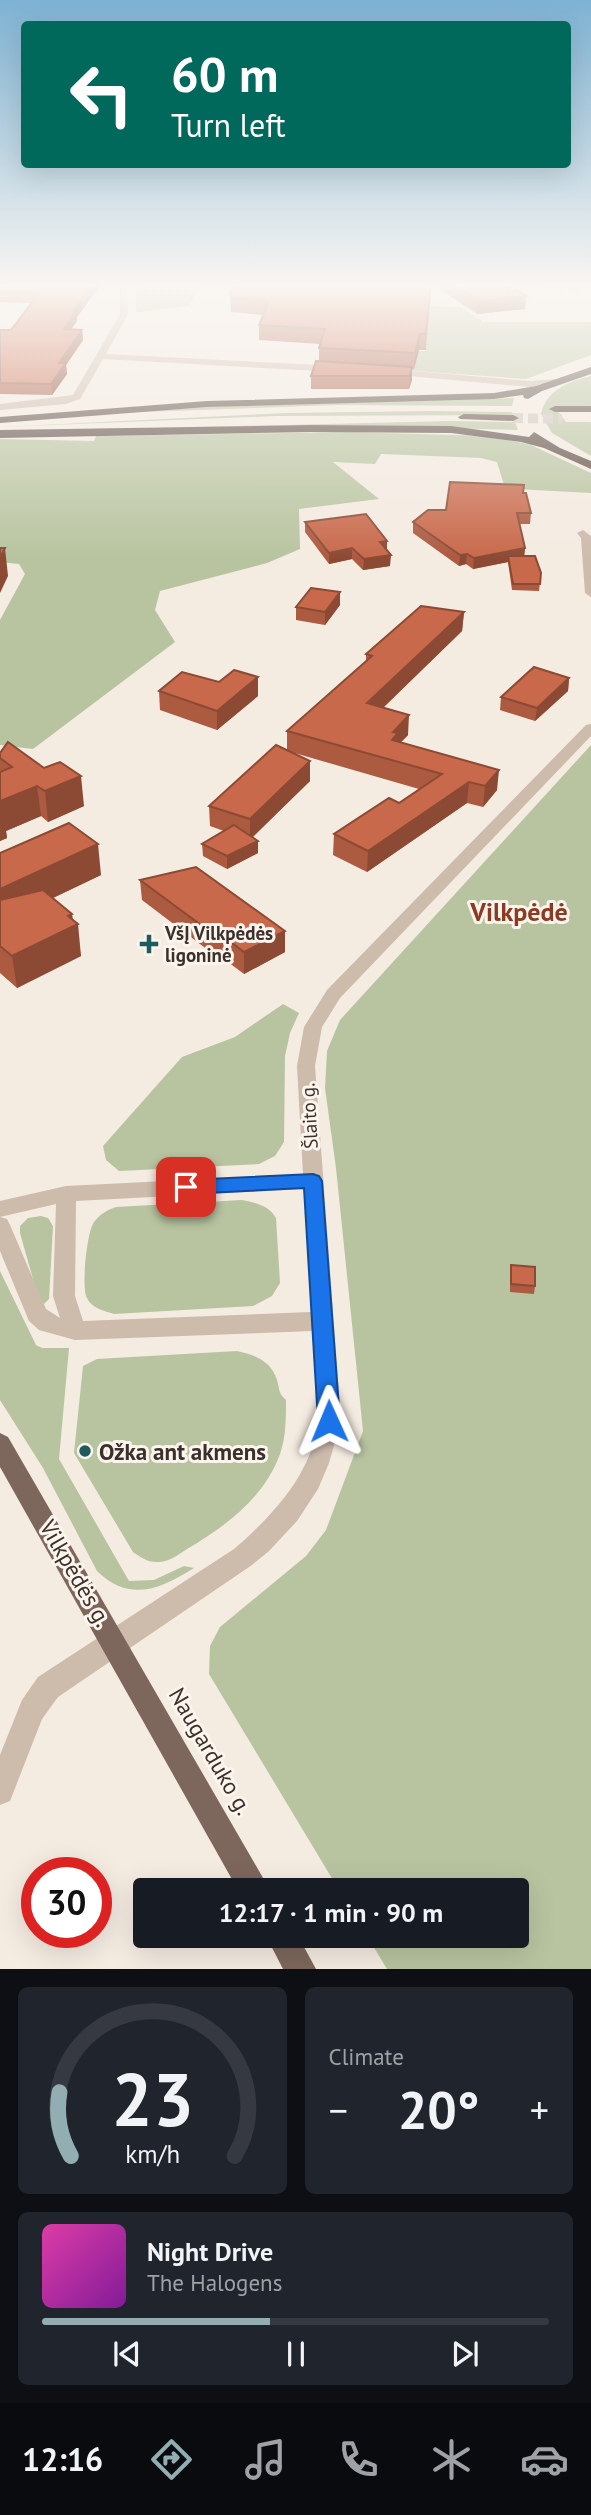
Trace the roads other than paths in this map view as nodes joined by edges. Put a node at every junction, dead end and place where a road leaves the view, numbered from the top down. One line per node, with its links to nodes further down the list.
1 (90, 376): 8 (street)
2 (438, 376): 4 (street)
3 (574, 376): 5 (highway)
4 (517, 382): 5 (street); 7 (street)
5 (556, 382): 6 (highway)
6 (538, 388): 7 (highway); 15 (highway)
7 (511, 395): 13 (highway)
8 (0, 407)
9 (591, 409): 12 (highway)
10 (472, 413): 11 (highway); 13 (highway); 14 (highway)
11 (512, 413)
12 (591, 418)
13 (0, 420)
14 (0, 432): 15 (highway)
15 (545, 445): 16 (highway)
16 (589, 465)
17 (583, 533): 18 (street)
18 (591, 593)
19 (591, 728): 20 (street, Šlaito g.)
20 (313, 1181): 21 (street); 24 (street, Šlaito g.)
21 (66, 1194): 22 (street); 25 (street)
22 (0, 1209)
23 (0, 1225): 25 (street)
24 (324, 1321): 25 (street); 27 (street, Šlaito g.)
25 (75, 1331)
26 (0, 1444): 27 (main road, Vilkpėdės g.)
27 (115, 1642): 28 (street, Vilkpėdės g.); 29 (main road, Naugarduko g.)
28 (0, 1791)
29 (248, 1878)
30 (288, 1948): 31 (main road)
31 (300, 1969)

